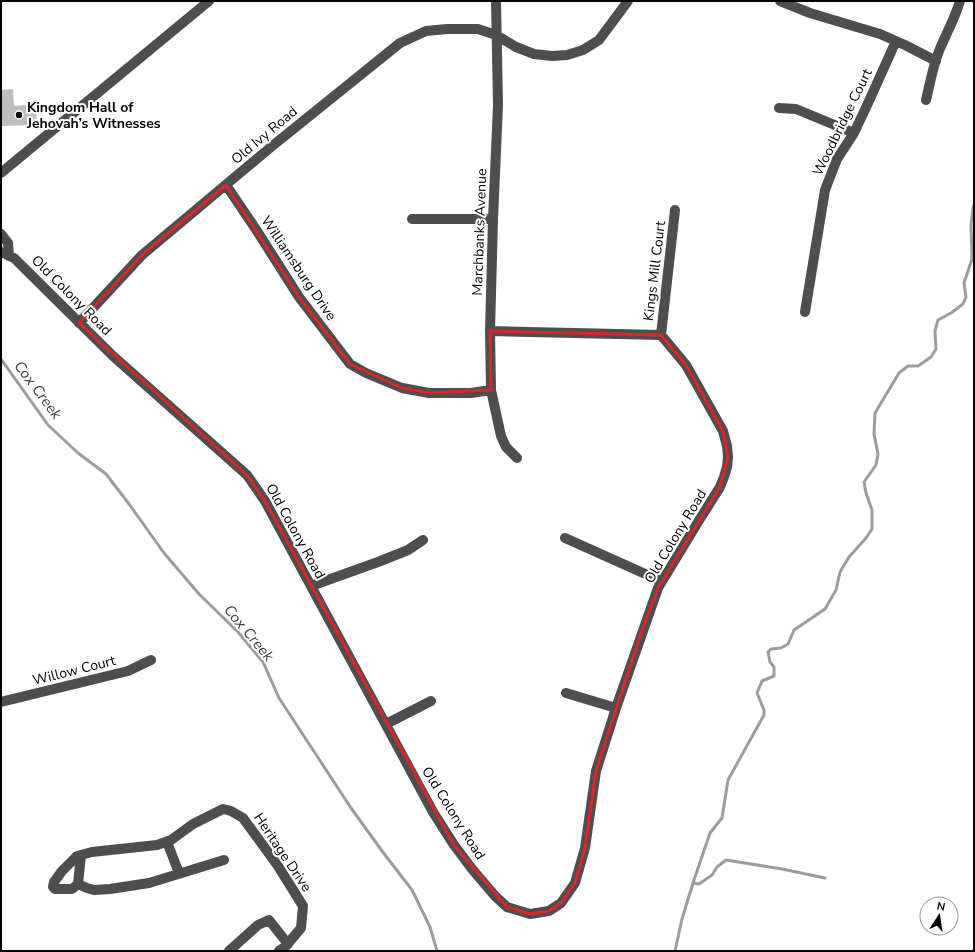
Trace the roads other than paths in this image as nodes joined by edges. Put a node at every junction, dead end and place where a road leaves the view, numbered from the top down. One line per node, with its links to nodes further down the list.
1 (209, 1): 12 (street)
2 (496, 1): 6 (street, Marchbanks Avenue)
3 (628, 1): 6 (street, Old Ivy Road)
4 (780, 1): 7 (street)
5 (960, 1): 8 (street)
6 (496, 35): 13 (street, Old Ivy Road); 16 (street, Marchbanks Avenue)
7 (896, 41): 8 (street); 11 (street, Woodbridge Court)
8 (936, 61): 9 (street)
9 (926, 100)
10 (779, 108): 11 (street)
11 (854, 133): 19 (street, Woodbridge Court)
12 (1, 173)
13 (226, 185): 20 (street, Old Ivy Road); 23 (street, Williamsburg Drive)
14 (675, 210): 22 (street, Kings Mill Court)
15 (412, 219): 16 (street)
16 (493, 219): 21 (street, Marchbanks Avenue)
17 (1, 234): 18 (street, Old Colony Road)
18 (5, 254): 20 (street, Old Colony Road)
19 (806, 312)
20 (79, 323): 28 (street, Old Colony Road)
21 (490, 331): 22 (street); 23 (street, Marchbanks Avenue)
22 (660, 335): 27 (street, Old Colony Road)
23 (491, 390): 24 (street, Marchbanks Avenue)
24 (518, 458)
25 (565, 538): 27 (street)
26 (423, 540): 28 (street)
27 (662, 581): 33 (street, Old Colony Road)
28 (311, 586): 34 (street, Old Colony Road)
29 (151, 660): 32 (street, Willow Court)
30 (566, 693): 33 (street)
31 (431, 701): 34 (street)
32 (1, 702)
33 (616, 708): 34 (street, Old Colony Road)
34 (386, 724)
35 (167, 842): 36 (street, Heritage Drive); 38 (street); 40 (street, Heritage Drive)
36 (79, 856): 39 (street); 39 (street)
37 (224, 860): 38 (street)
38 (179, 873): 39 (street)
39 (78, 884)
40 (288, 944): 41 (street); 42 (street, Heritage Drive)
41 (229, 951)
42 (279, 951)

